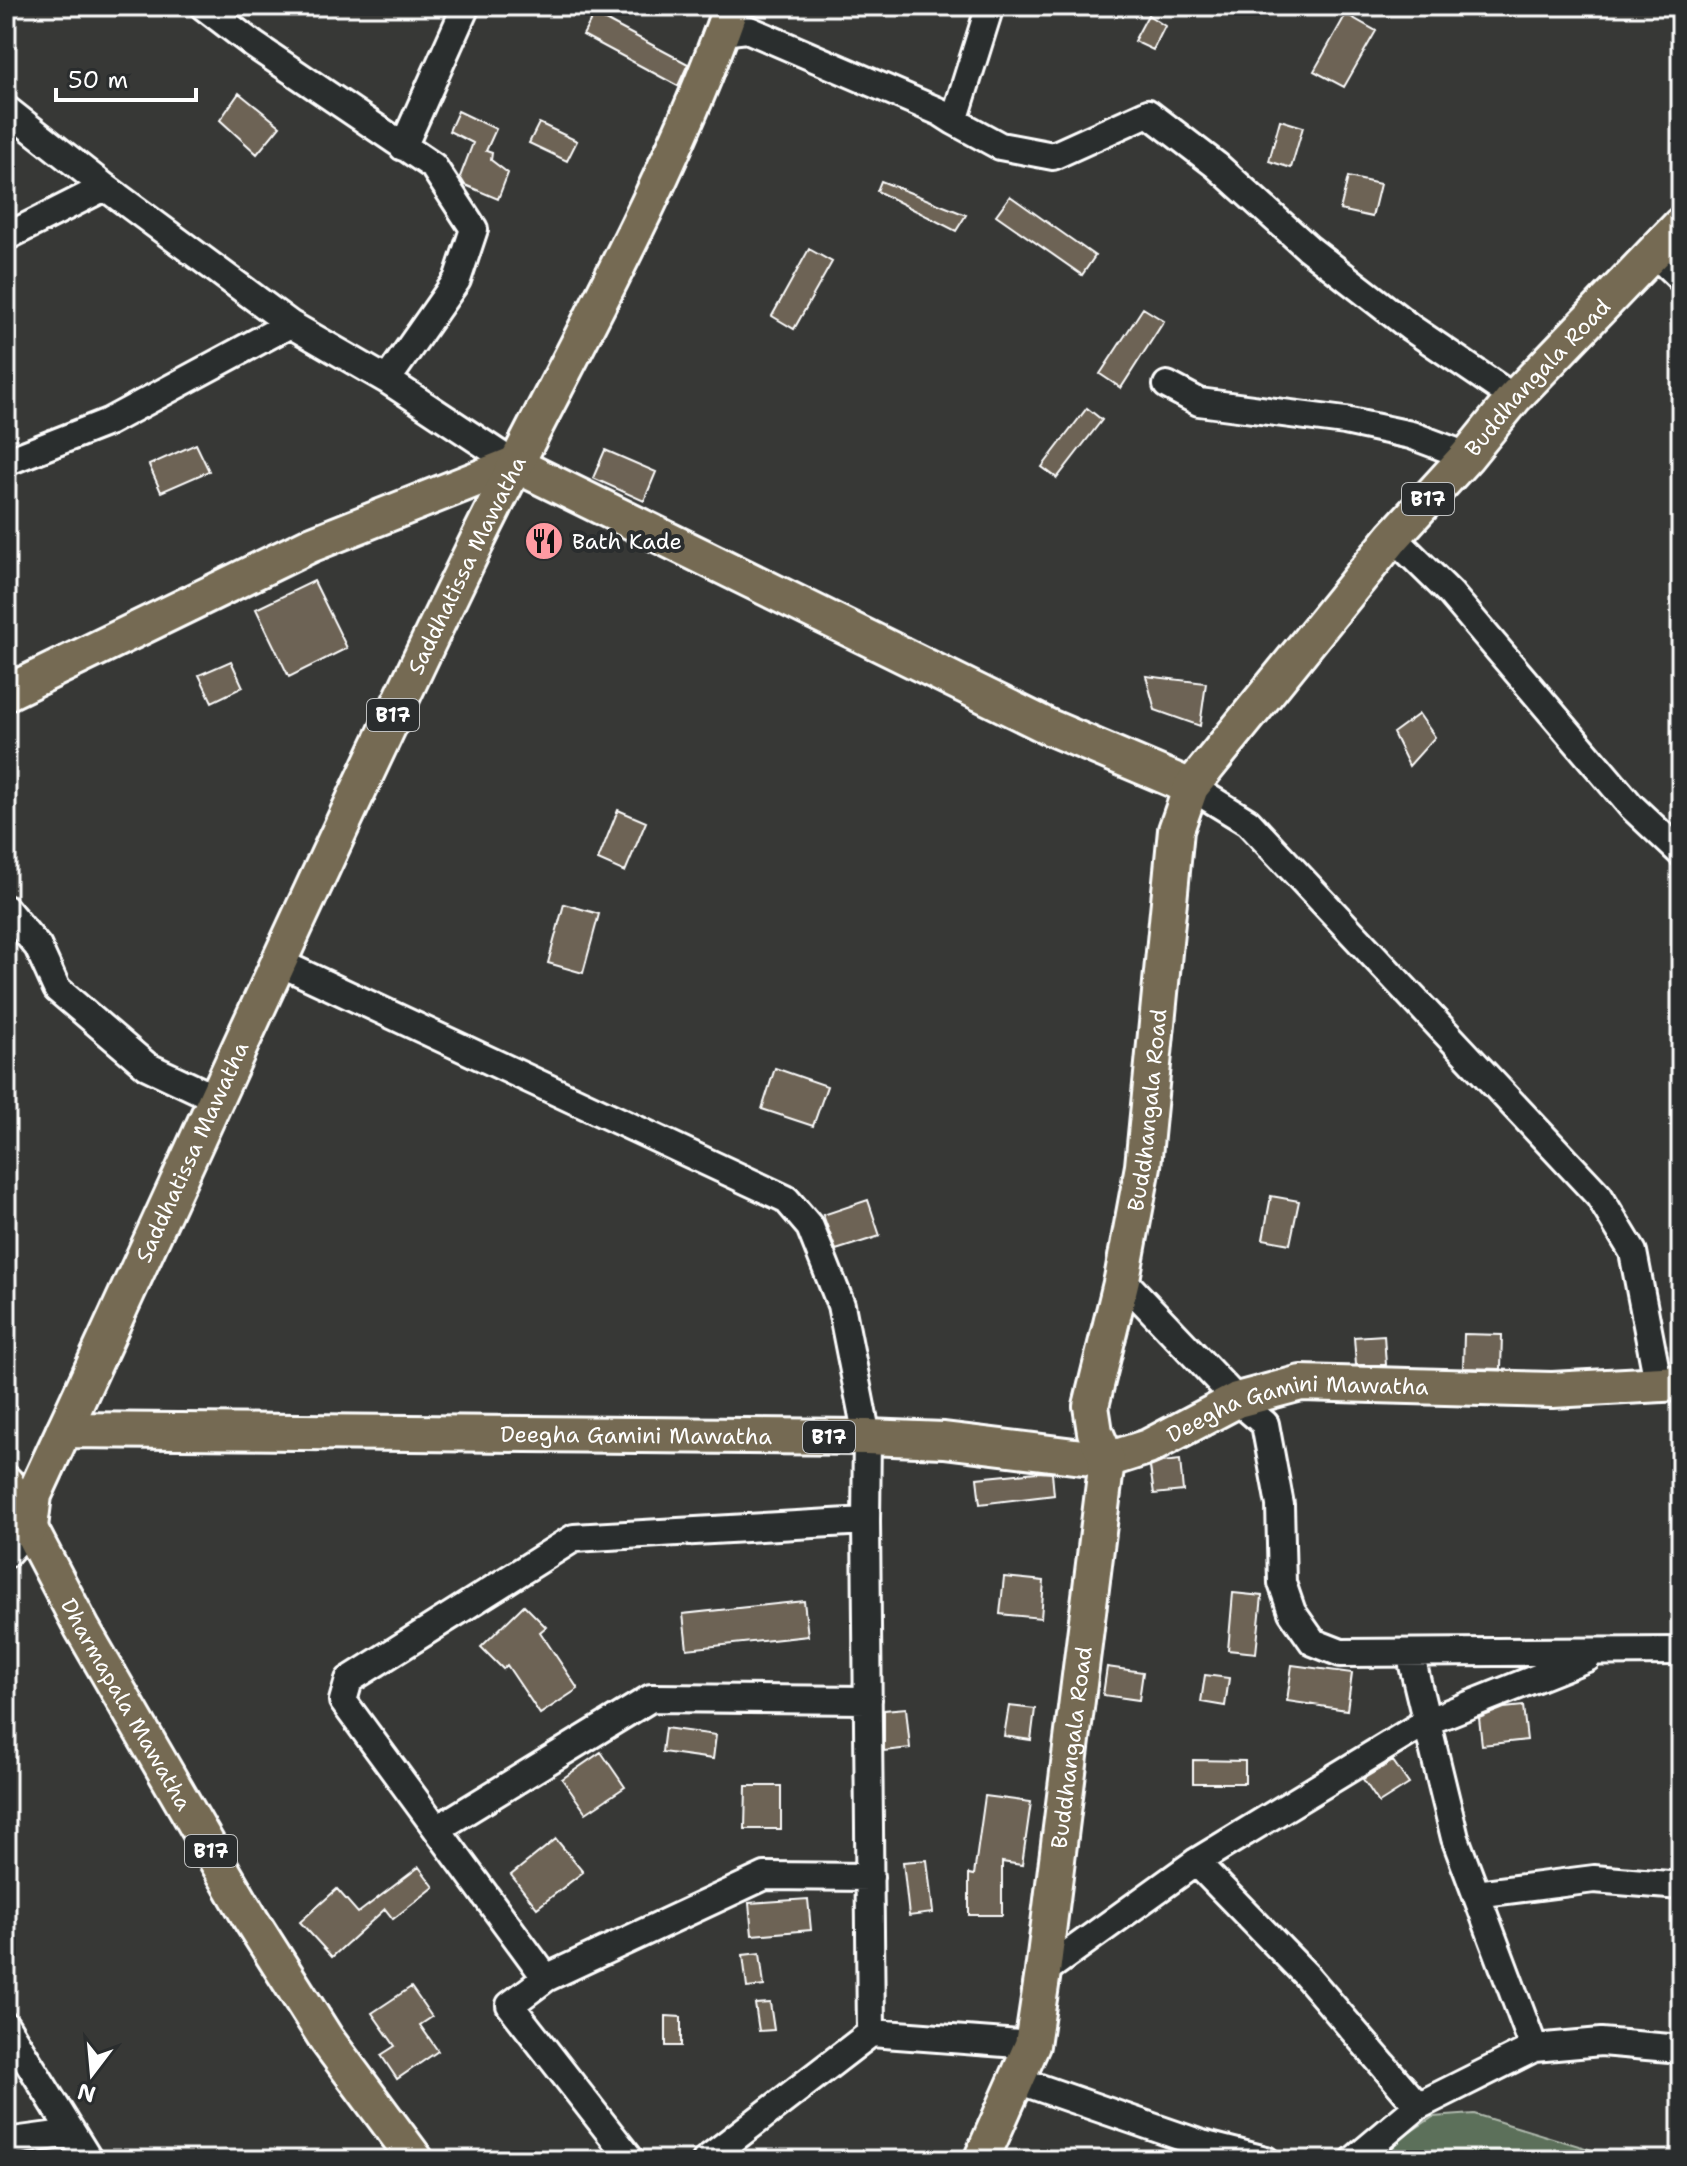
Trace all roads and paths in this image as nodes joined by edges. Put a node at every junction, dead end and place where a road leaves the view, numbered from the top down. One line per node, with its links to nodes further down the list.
1 (203, 6): 7 (street)
2 (466, 6): 7 (street)
3 (990, 6): 6 (street)
4 (727, 19): 6 (street); 19 (main road, Saddhatissa Mawatha / B17)
5 (6, 109): 8 (street)
6 (954, 121): 16 (street)
7 (403, 147): 14 (street)
8 (105, 187): 10 (street); 13 (street)
9 (1681, 224): 11 (main road, Buddhangala Road / B17)
10 (6, 237)
11 (1655, 254): 12 (street); 16 (main road, Buddhangala Road / B17)
12 (1681, 279)
13 (290, 324): 14 (street); 18 (street)
14 (387, 380): 19 (street)
15 (1167, 385): 17 (street)
16 (1514, 398): 17 (main road, Buddhangala Road / B17)
17 (1467, 456): 20 (main road, Buddhangala Road / B17)
18 (6, 462)
19 (514, 464): 21 (main road); 22 (main road); 25 (main road, Saddhatissa Mawatha / B17)
20 (1393, 537): 22 (main road, Buddhangala Road / B17); 23 (street)
21 (6, 693)
22 (1191, 787): 27 (main road, Buddhangala Road / B17); 28 (street)
23 (1681, 853)
24 (6, 909): 26 (street)
25 (278, 962): 26 (main road, Saddhatissa Mawatha / B17); 31 (street)
26 (217, 1099): 30 (main road, Saddhatissa Mawatha / B17)
27 (1122, 1279): 29 (street); 32 (main road, Buddhangala Road / B17)
28 (1670, 1382): 29 (main road, Deegha Gamini Mawatha / B17)
29 (1237, 1400): 32 (main road, Deegha Gamini Mawatha / B17); 39 (street)
30 (64, 1430): 31 (main road, Deegha Gamini Mawatha / B17); 35 (main road, B17)
31 (867, 1437): 32 (main road, Deegha Gamini Mawatha / B17); 34 (street)
32 (1107, 1460): 47 (main road, Buddhangala Road / B17)
33 (6, 1483): 35 (main road, Dharmapala Mawatha / B17)
34 (866, 1521): 40 (street); 42 (street)
35 (30, 1527): 36 (street); 59 (main road, Dharmapala Mawatha / B17)
36 (6, 1554)
37 (1681, 1651): 38 (street)
38 (1601, 1652): 39 (street); 41 (street)
39 (1410, 1653): 41 (street)
40 (868, 1700): 42 (street); 44 (street)
41 (1426, 1722): 43 (street); 46 (street)
42 (437, 1829): 48 (street)
43 (1196, 1862): 47 (street); 55 (street)
44 (870, 1877): 48 (street); 50 (street)
45 (1681, 1886): 46 (street)
46 (1476, 1894): 52 (street)
47 (1043, 1972): 51 (main road, Buddhangala Road / B17)
48 (546, 1978): 60 (street)
49 (6, 2026): 56 (street)
50 (871, 2033): 51 (street); 61 (street)
51 (1032, 2045): 54 (main road, Buddhangala Road / B17)
52 (1534, 2048): 53 (street); 55 (street)
53 (1681, 2049)
54 (1017, 2080): 62 (main road, Buddhangala Road / B17); 63 (street)
55 (1418, 2106): 64 (street)
56 (72, 2133): 57 (street); 58 (street)
57 (6, 2142)
58 (89, 2160)
59 (416, 2160)
60 (631, 2160)
61 (706, 2160)
62 (981, 2160)
63 (1266, 2160)
64 (1354, 2160)

